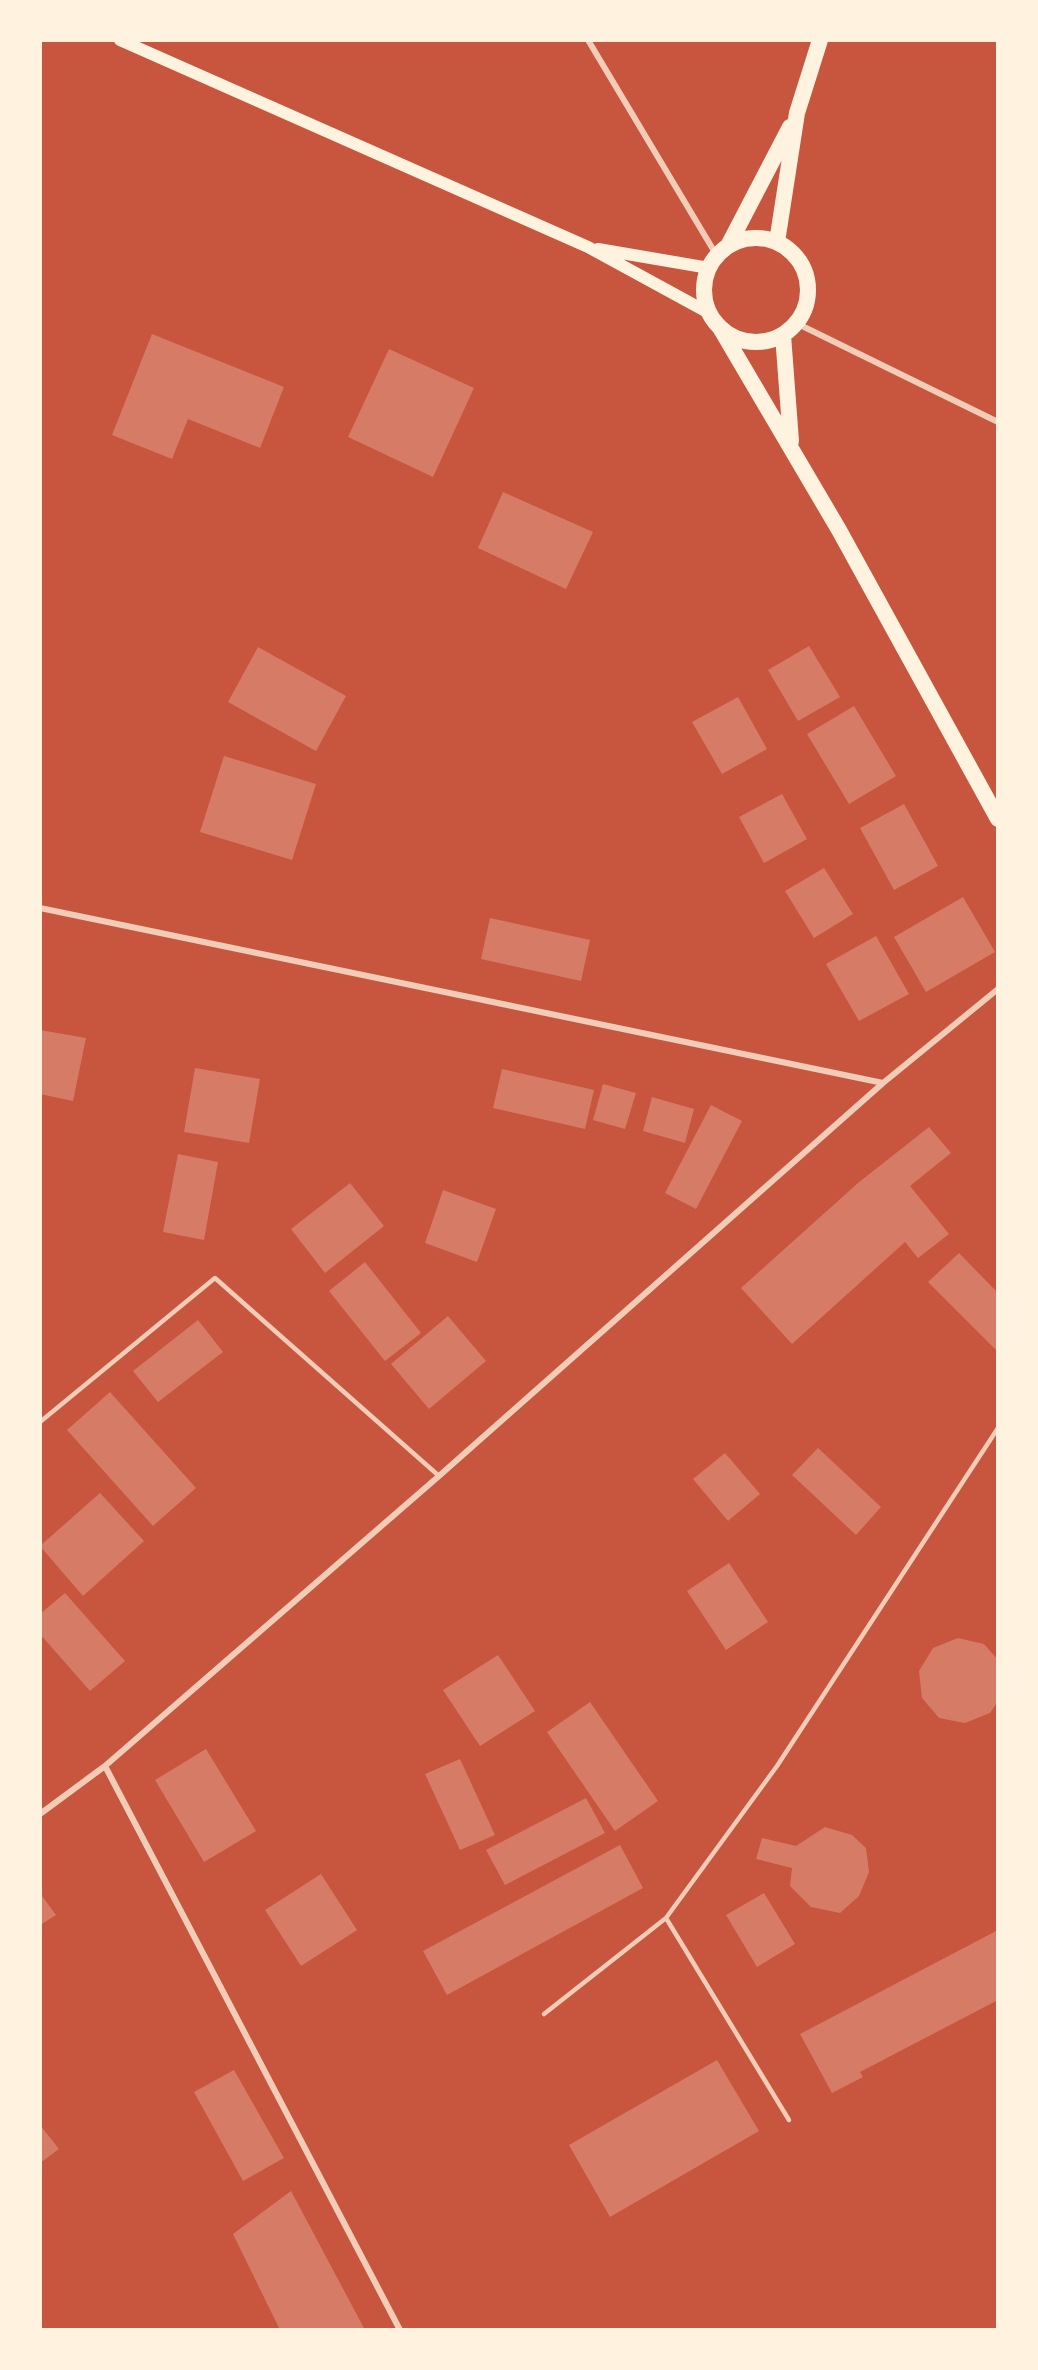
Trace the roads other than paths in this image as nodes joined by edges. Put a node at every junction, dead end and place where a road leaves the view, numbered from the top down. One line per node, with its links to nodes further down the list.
1 (120, 40): 6 (main road)
2 (588, 40): 7 (street)
3 (820, 40): 4 (highway)
4 (797, 113): 5 (highway); 7 (highway)
5 (777, 242): 7 (highway); 9 (highway)
6 (588, 247): 7 (main road); 8 (main road)
7 (718, 257): 8 (highway)
8 (714, 319): 10 (highway); 12 (highway)
9 (796, 323): 10 (highway); 11 (street)
10 (783, 335): 12 (highway)
11 (998, 422)
12 (791, 445): 13 (highway)
13 (998, 819)
14 (40, 908): 16 (street)
15 (998, 989): 16 (street)
16 (883, 1083): 19 (street)
17 (40, 1422): 19 (lane)
18 (998, 1428): 22 (lane)
19 (439, 1476): 20 (street)
20 (105, 1766): 21 (street); 25 (street)
21 (40, 1814)
22 (666, 1918): 23 (lane); 24 (lane)
23 (544, 2014)
24 (789, 2120)
25 (400, 2330)

